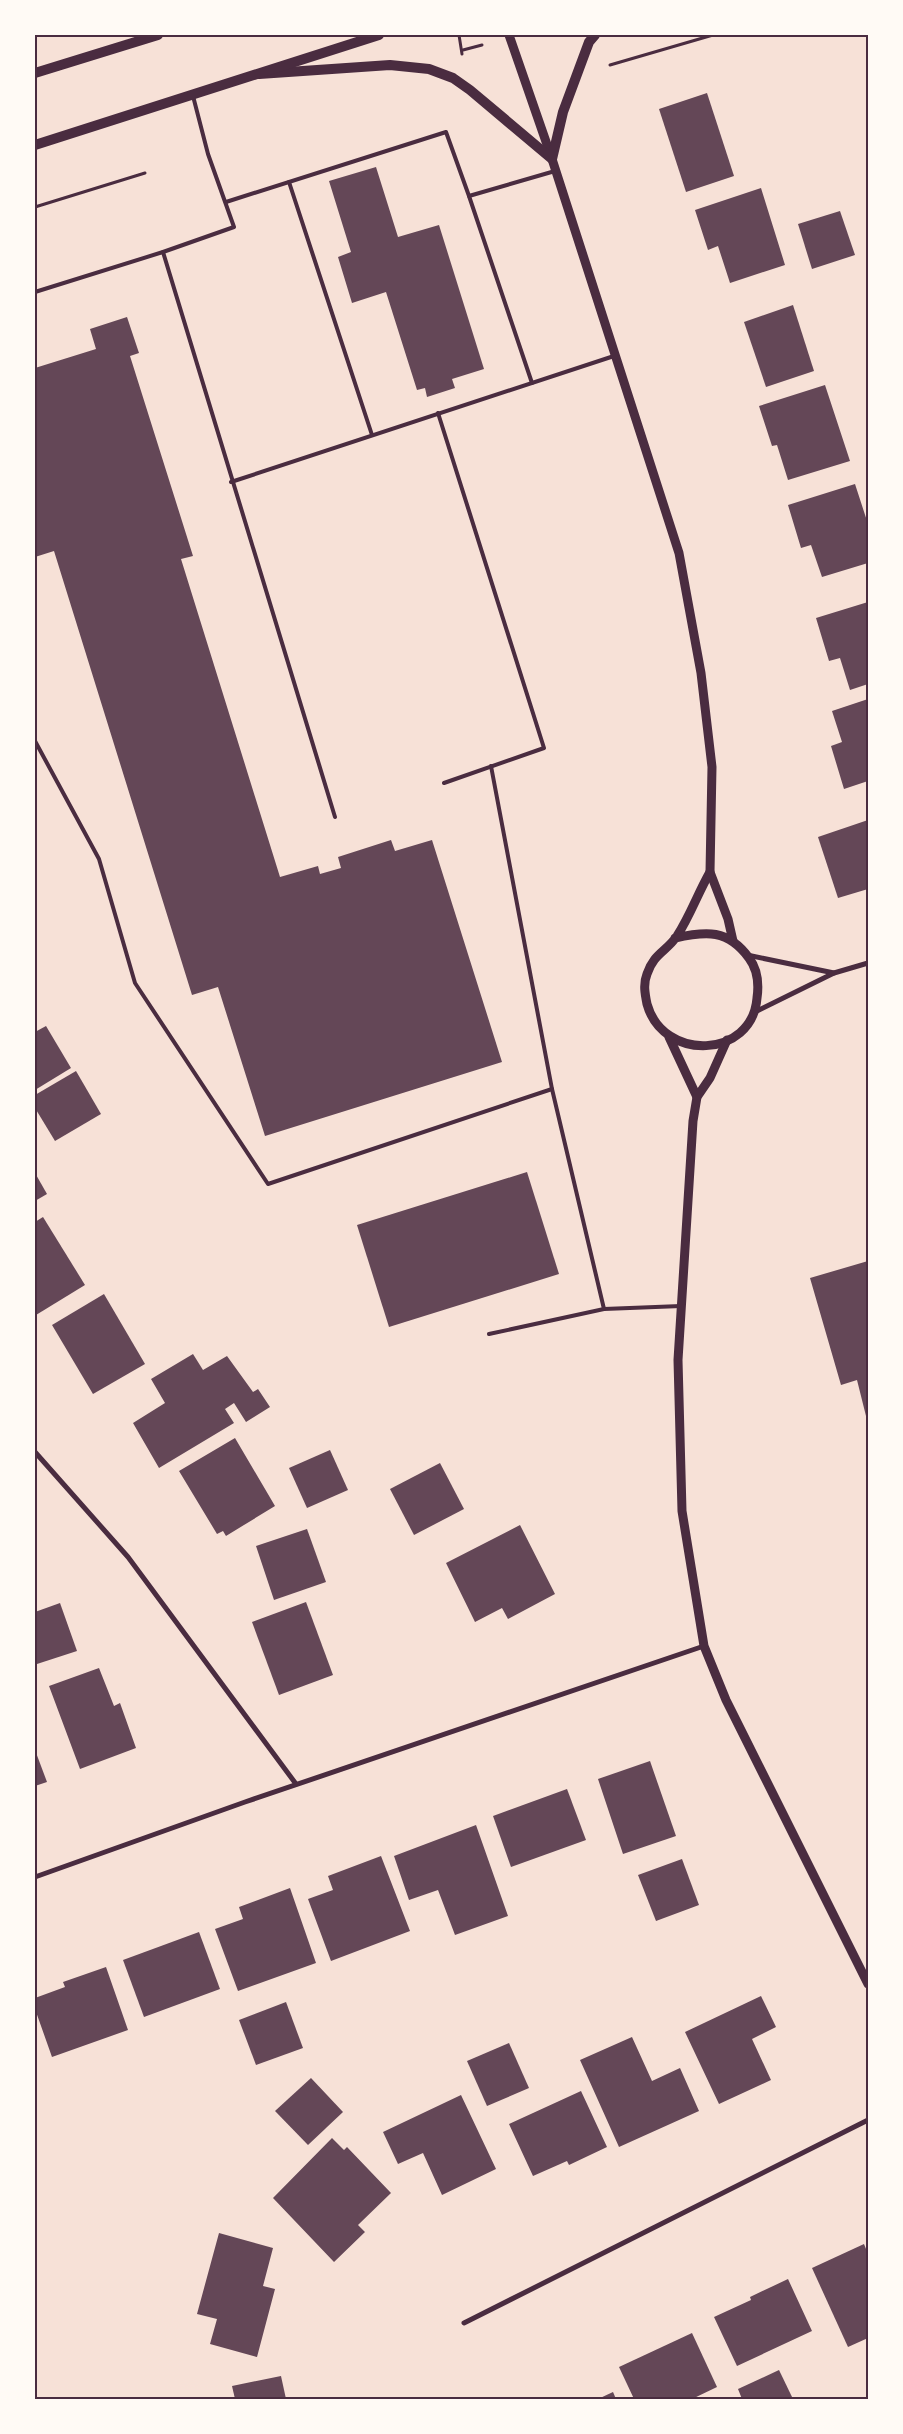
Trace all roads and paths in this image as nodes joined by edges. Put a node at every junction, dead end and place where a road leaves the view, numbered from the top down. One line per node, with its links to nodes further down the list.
1 (158, 35): 9 (main road)
2 (379, 35): 10 (main road)
3 (459, 35): 7 (path)
4 (508, 35): 13 (street)
5 (595, 35): 13 (main road)
6 (713, 35): 8 (path)
7 (482, 45)
8 (610, 65)
9 (35, 73)
10 (259, 74): 11 (main road); 13 (main road)
11 (193, 96): 12 (main road); 18 (lane)
12 (35, 145)
13 (552, 159): 14 (street)
14 (555, 170): 17 (lane); 22 (street)
15 (145, 173): 19 (path)
16 (290, 182): 17 (lane); 18 (lane); 25 (lane)
17 (470, 196): 23 (lane)
18 (226, 202): 20 (lane)
19 (35, 208)
20 (163, 252): 21 (lane); 26 (lane)
21 (35, 292)
22 (615, 355): 23 (lane); 31 (street)
23 (532, 383): 24 (lane)
24 (438, 413): 25 (lane); 28 (lane)
25 (372, 435): 26 (lane)
26 (232, 482): 30 (lane)
27 (35, 741): 40 (lane)
28 (491, 766): 29 (lane); 40 (lane)
29 (444, 783)
30 (335, 817)
31 (710, 872): 32 (street); 33 (street)
32 (675, 938): 33 (street); 38 (street)
33 (732, 941): 34 (street)
34 (747, 954): 36 (street); 37 (street)
35 (868, 963): 36 (street)
36 (834, 973): 37 (street)
37 (752, 1013): 39 (street)
38 (669, 1037): 39 (street); 41 (street)
39 (727, 1040): 41 (street)
40 (552, 1089): 43 (lane)
41 (696, 1097): 42 (street)
42 (681, 1306): 43 (lane); 46 (street)
43 (604, 1309): 44 (lane)
44 (490, 1334)
45 (35, 1452): 47 (street)
46 (704, 1646): 47 (street); 49 (street)
47 (296, 1784): 48 (street)
48 (35, 1877)
49 (868, 1984)
50 (868, 2120): 51 (street)
51 (464, 2323)

